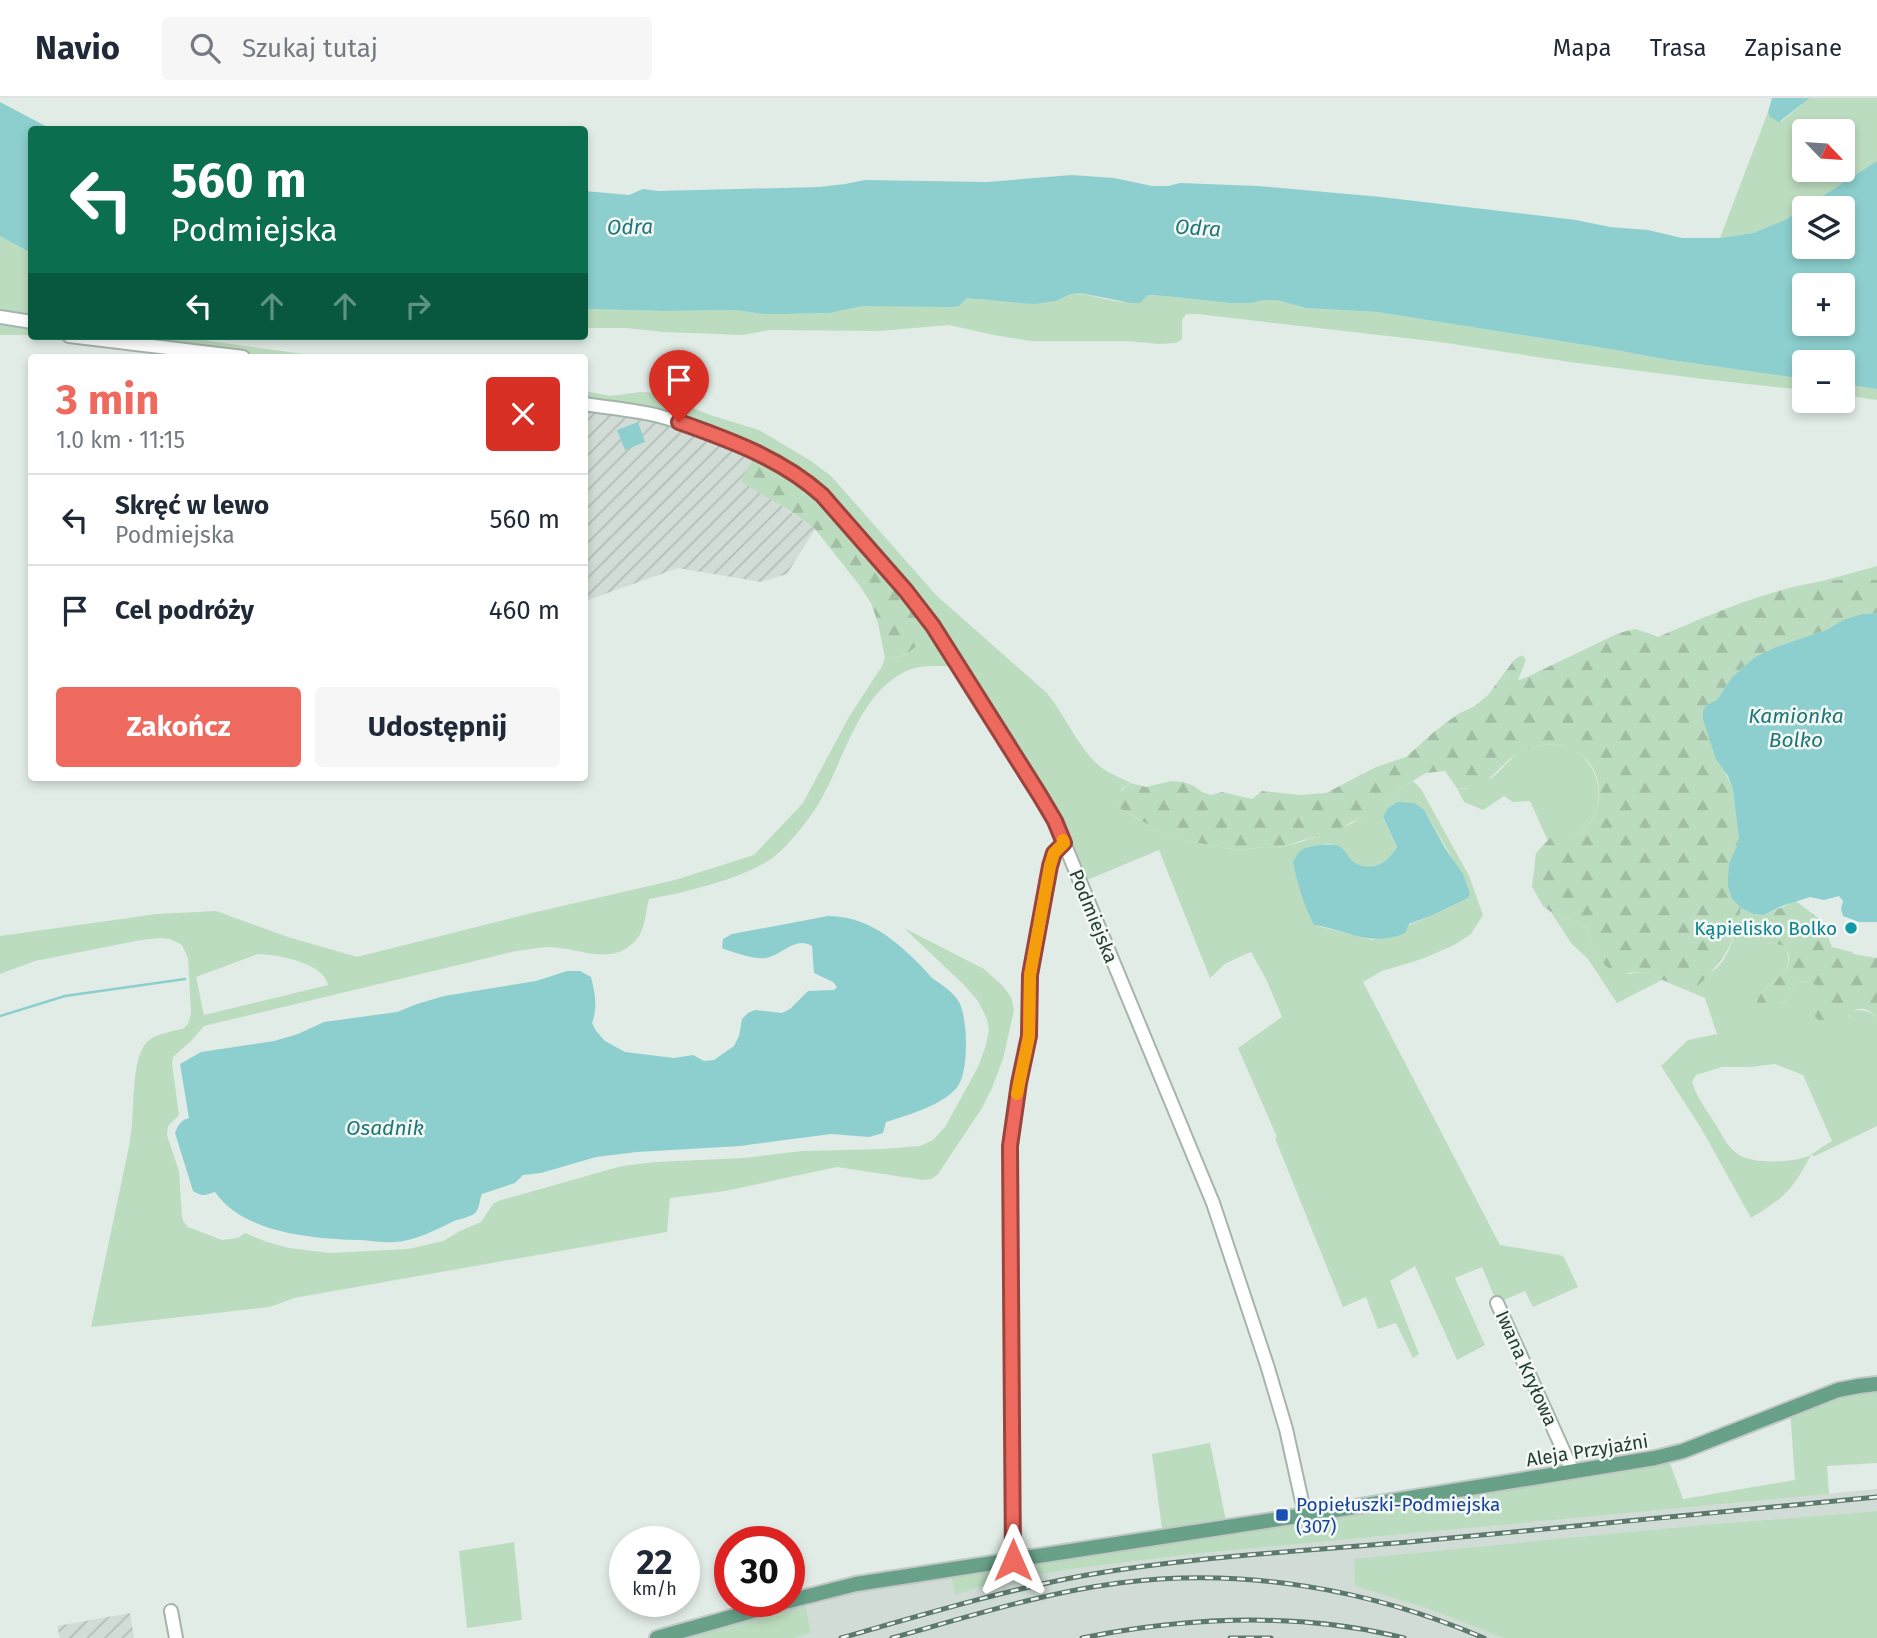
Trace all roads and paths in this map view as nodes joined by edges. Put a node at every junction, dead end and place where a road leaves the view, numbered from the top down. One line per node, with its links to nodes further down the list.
1 (0, 317): 2 (street)
2 (28, 321)
3 (102, 340): 4 (street)
4 (218, 354)
5 (588, 405): 6 (street, Podmiejska)
6 (1064, 843): 10 (street, Podmiejska); 11 (street)
7 (1497, 1303): 9 (street, Iwana Kryłowa)
8 (1877, 1384): 9 (main road, Aleja Przyjaźni)
9 (1573, 1472): 10 (main road, Aleja Przyjaźni)
10 (1299, 1516): 11 (main road, Aleja Przyjaźni)
11 (1013, 1560): 12 (main road, Aleja Przyjaźni)
12 (805, 1597)
13 (171, 1611): 15 (street)
14 (732, 1617): 16 (main road, Aleja Przyjaźni)
15 (176, 1638)
16 (657, 1638)

